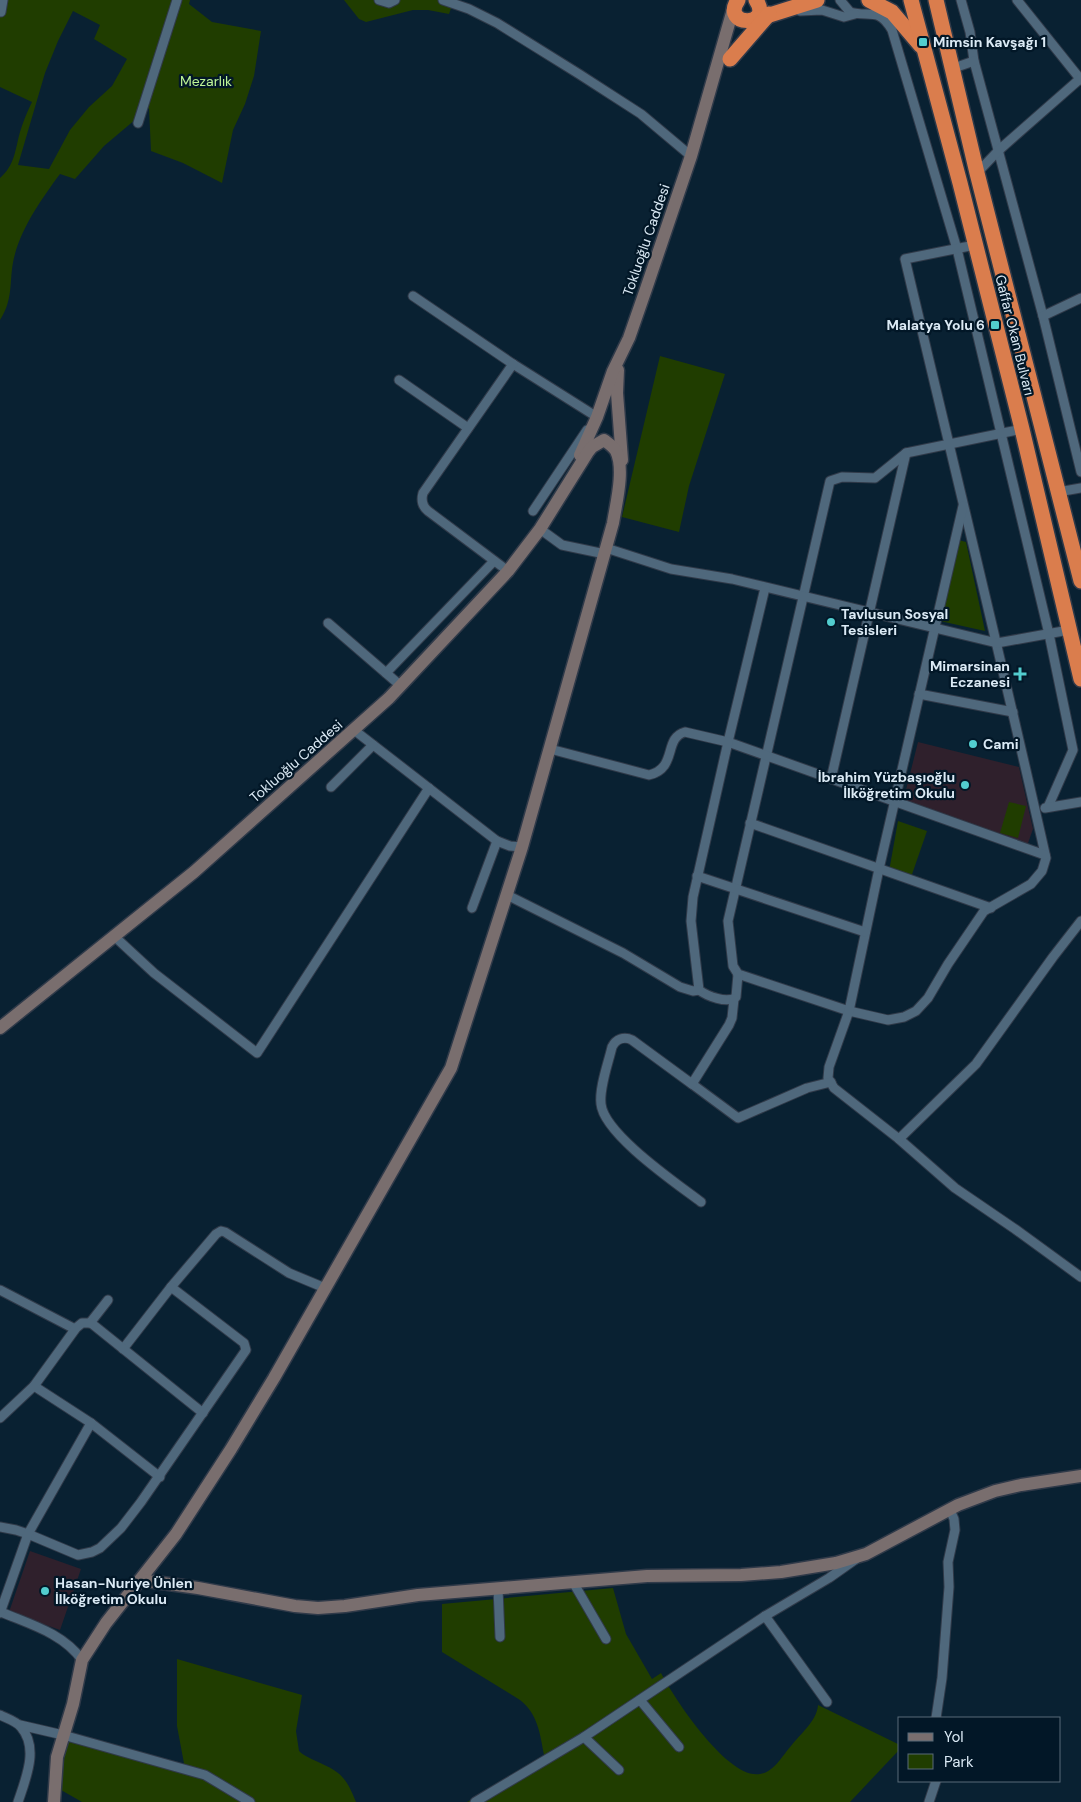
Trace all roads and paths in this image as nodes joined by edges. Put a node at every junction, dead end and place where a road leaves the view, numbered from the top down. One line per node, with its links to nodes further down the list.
1 (3, 0): 15 (street)
2 (177, 0): 25 (street)
3 (379, 0): 4 (street)
4 (395, 0)
5 (443, 0): 27 (street)
6 (756, 0): 18 (highway)
7 (817, 0): 16 (highway)
8 (840, 0): 17 (street)
9 (869, 0): 19 (highway)
10 (912, 0): 19 (highway, Gaffar Okan Bulvarı)
11 (936, 0): 22 (highway, Gaffar Okan Bulvarı)
12 (961, 0): 21 (street)
13 (1016, 0): 23 (street)
14 (736, 2): 18 (highway); 24 (street, Tokluoğlu Caddesi)
15 (1, 12)
16 (770, 13): 17 (street); 18 (highway); 20 (highway)
17 (857, 13): 30 (street)
18 (753, 20): 20 (street)
19 (926, 52): 29 (highway, Gaffar Okan Bulvarı)
20 (730, 60): 24 (street)
21 (974, 61): 22 (street); 26 (street)
22 (951, 69): 28 (highway, Gaffar Okan Bulvarı)
23 (1081, 79): 26 (street)
24 (709, 94): 27 (street, Tokluoğlu Caddesi)
25 (138, 123)
26 (999, 150): 28 (street); 33 (street)
27 (690, 156): 34 (street, Tokluoğlu Caddesi)
28 (977, 173): 49 (highway, Gaffar Okan Bulvarı)
29 (975, 245): 30 (street); 40 (highway, Gaffar Okan Bulvarı)
30 (957, 249): 41 (street); 43 (street)
31 (413, 296): 35 (street)
32 (1081, 298): 33 (street)
33 (1043, 316): 45 (street)
34 (619, 362): 37 (street, Tokluoğlu Caddesi); 38 (street)
35 (513, 364): 37 (street); 39 (street)
36 (399, 380): 39 (street)
37 (595, 422): 38 (street); 42 (street); 47 (street, Tokluoğlu Caddesi); 51 (street)
38 (619, 427): 42 (street, Tokluoğlu Caddesi); 46 (street)
39 (468, 428): 54 (street)
40 (1022, 429): 41 (street); 62 (highway, Gaffar Okan Bulvarı)
41 (1001, 434): 43 (street); 63 (street)
42 (604, 440): 46 (street); 47 (street, Tokluoğlu Caddesi)
43 (949, 444): 44 (street); 50 (street)
44 (906, 453): 58 (street); 59 (street)
45 (1081, 472)
46 (619, 475): 53 (street)
47 (571, 478): 52 (street, Tokluoğlu Caddesi)
48 (1081, 488): 49 (street)
49 (1058, 492): 56 (highway, Gaffar Okan Bulvarı)
50 (964, 504): 61 (street); 64 (street)
51 (533, 511)
52 (540, 529): 53 (street); 55 (street, Tokluoğlu Caddesi)
53 (606, 551): 57 (street); 73 (street)
54 (494, 561): 55 (street); 65 (street)
55 (508, 571): 67 (street, Tokluoğlu Caddesi)
56 (1081, 581)
57 (765, 588): 58 (street); 71 (street)
58 (802, 597): 59 (street); 74 (street)
59 (869, 613): 61 (street); 75 (street)
60 (328, 623): 65 (street)
61 (934, 628): 64 (street); 68 (street)
62 (1069, 630): 63 (street); 66 (highway, Gaffar Okan Bulvarı)
63 (1049, 634): 64 (street); 80 (street)
64 (997, 643): 69 (street)
65 (386, 673): 67 (street)
66 (1081, 679)
67 (401, 686): 70 (street, Tokluoğlu Caddesi)
68 (919, 694): 69 (street); 78 (street)
69 (1013, 712): 81 (street)
70 (354, 730): 72 (street); 94 (street, Tokluoğlu Caddesi)
71 (728, 742): 73 (street); 74 (street); 87 (street)
72 (373, 745): 76 (street); 77 (street)
73 (550, 749): 84 (street)
74 (765, 756): 75 (street); 82 (street)
75 (831, 779): 78 (street)
76 (331, 787)
77 (429, 788): 83 (street); 94 (street)
78 (894, 802): 85 (street); 86 (street)
79 (1081, 802): 80 (street)
80 (1048, 807): 81 (street)
81 (1035, 810): 85 (street)
82 (750, 823): 86 (street); 88 (street)
83 (497, 841): 84 (street); 90 (street)
84 (522, 847): 89 (street)
85 (1045, 855): 91 (street)
86 (879, 869): 91 (street); 93 (street)
87 (697, 876): 88 (street); 96 (street)
88 (735, 889): 93 (street); 95 (street)
89 (508, 895): 96 (street); 106 (street)
90 (472, 908)
91 (990, 908): 98 (street)
92 (1081, 921): 102 (street)
93 (865, 932): 98 (street)
94 (114, 936): 99 (street, Tokluoğlu Caddesi)
95 (738, 974): 97 (street); 98 (street)
96 (699, 990): 97 (street)
97 (734, 999): 101 (street)
98 (849, 1011): 100 (street)
99 (0, 1028)
100 (830, 1082): 101 (street); 102 (street)
101 (692, 1084): 103 (street)
102 (899, 1139): 104 (street)
103 (701, 1202)
104 (1081, 1277)
105 (171, 1287): 106 (street); 111 (street); 113 (street)
106 (326, 1288): 122 (street)
107 (0, 1290): 110 (street)
108 (108, 1300): 109 (street)
109 (90, 1323): 110 (street); 111 (street)
110 (75, 1329): 112 (street)
111 (123, 1349): 113 (street)
112 (34, 1386): 114 (street); 115 (street)
113 (203, 1413): 117 (street)
114 (0, 1418)
115 (90, 1423): 117 (street); 120 (street)
116 (1080, 1473): 118 (street)
117 (160, 1477): 120 (street)
118 (950, 1510): 121 (street); 133 (street)
119 (0, 1528): 120 (street)
120 (28, 1534): 125 (street)
121 (860, 1556): 123 (street); 126 (street)
122 (140, 1580): 124 (street); 129 (street)
123 (573, 1582): 124 (street); 128 (street)
124 (498, 1588): 127 (street)
125 (0, 1612): 129 (street)
126 (765, 1616): 130 (street); 131 (street)
127 (500, 1636)
128 (606, 1639)
129 (82, 1660): 135 (street)
130 (640, 1700): 136 (street); 137 (street)
131 (827, 1702)
132 (0, 1715): 134 (street)
133 (936, 1717)
134 (20, 1725): 135 (street); 140 (street)
135 (62, 1735): 141 (street); 142 (street)
136 (584, 1738): 138 (street); 143 (street)
137 (680, 1747)
138 (619, 1770)
139 (936, 1782): 144 (street)
140 (18, 1802)
141 (54, 1802)
142 (250, 1802)
143 (475, 1802)
144 (929, 1802)

